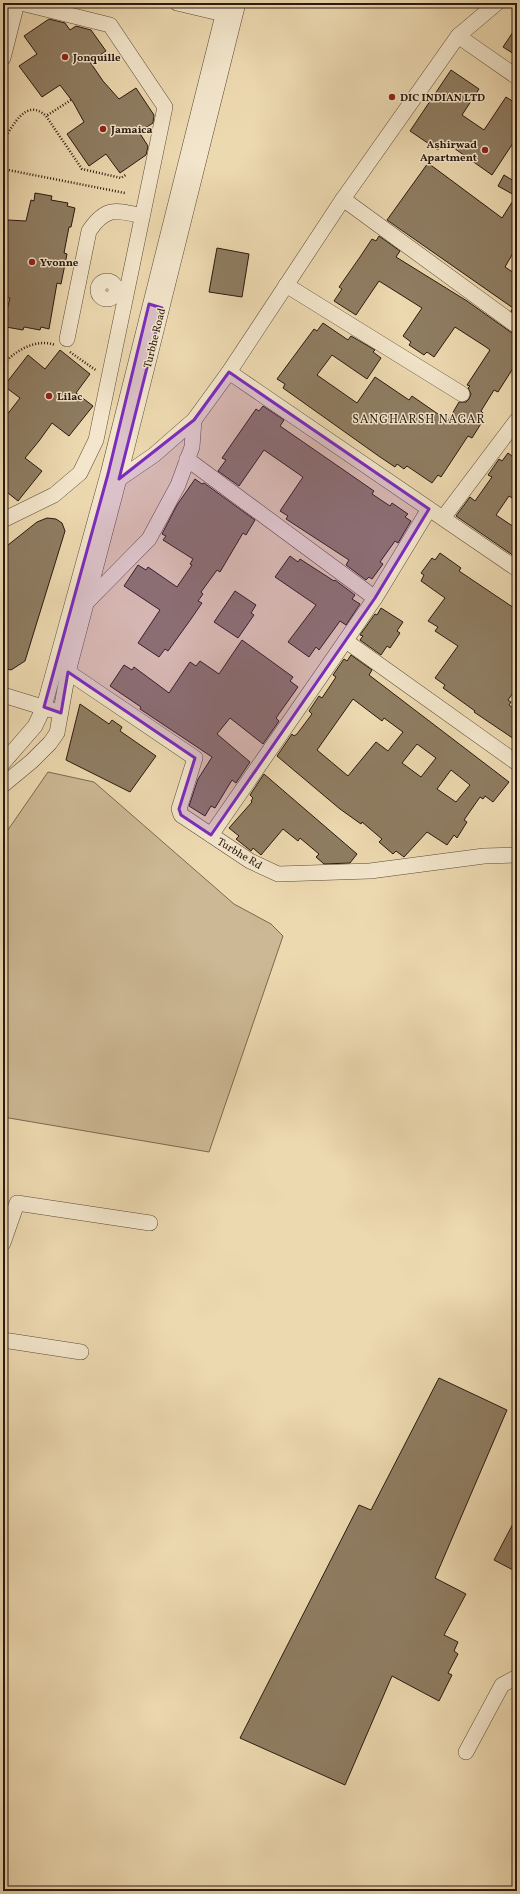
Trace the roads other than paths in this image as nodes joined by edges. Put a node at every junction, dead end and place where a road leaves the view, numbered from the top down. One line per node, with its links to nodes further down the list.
1 (16, 3): 6 (street); 8 (street)
2 (21, 3): 11 (street)
3 (177, 3): 5 (street)
4 (497, 3): 7 (street)
5 (231, 9): 14 (street)
6 (3, 12)
7 (458, 36): 9 (street); 10 (street)
8 (3, 58)
9 (517, 77)
10 (343, 199): 12 (street); 15 (street)
11 (142, 216): 13 (street); 16 (street)
12 (286, 285): 17 (street); 18 (street)
13 (121, 293): 14 (street); 25 (street)
14 (157, 301): 22 (street, Turbhe Road); 32 (street)
15 (517, 326)
16 (63, 344)
17 (230, 372): 19 (street); 23 (street)
18 (462, 394)
19 (194, 420): 21 (street); 22 (street)
20 (517, 420): 24 (street)
21 (187, 459): 27 (street); 28 (street)
22 (119, 479): 28 (street, Turbhe Road)
23 (429, 509): 24 (street); 27 (street)
24 (442, 518): 26 (street)
25 (3, 520)
26 (517, 569)
27 (375, 598): 29 (street)
28 (87, 601): 30 (street, Turbhe Road)
29 (346, 641): 35 (street); 37 (street)
30 (68, 672): 33 (street, Turbhe Road); 37 (street, Turbhe Rd)
31 (3, 695): 32 (street)
32 (44, 707): 33 (street); 34 (street)
33 (61, 714): 36 (street, Turbhe Road)
34 (3, 763)
35 (517, 764)
36 (3, 785)
37 (211, 835): 38 (street, Turbhe Rd)
38 (517, 856)
39 (150, 1223): 40 (street)
40 (3, 1243)
41 (3, 1340): 42 (street)
42 (81, 1352)
43 (517, 1677): 44 (street)
44 (466, 1752)

